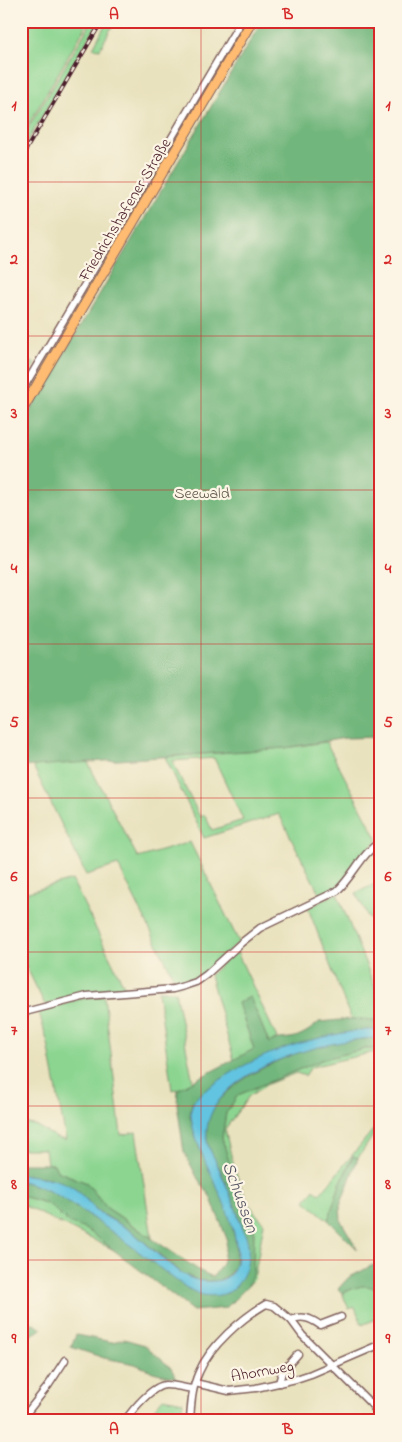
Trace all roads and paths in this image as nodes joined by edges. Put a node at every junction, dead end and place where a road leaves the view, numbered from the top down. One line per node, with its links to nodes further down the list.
1 (241, 21): 3 (street)
2 (252, 21): 4 (main road, Friedrichshafener Straße)
3 (21, 392)
4 (21, 412)
5 (381, 841): 6 (street)
6 (21, 1013)
7 (341, 1318): 8 (street)
8 (291, 1320): 12 (street); 14 (street)
9 (381, 1344): 12 (street, Ahornweg)
10 (298, 1354): 13 (street)
11 (65, 1360): 16 (street)
12 (332, 1365): 13 (street, Ahornweg); 15 (street)
13 (279, 1383): 14 (street, Ahornweg)
14 (194, 1386): 17 (street, Ahornweg); 18 (street)
15 (381, 1419)
16 (21, 1420)
17 (125, 1421)
18 (190, 1421)

